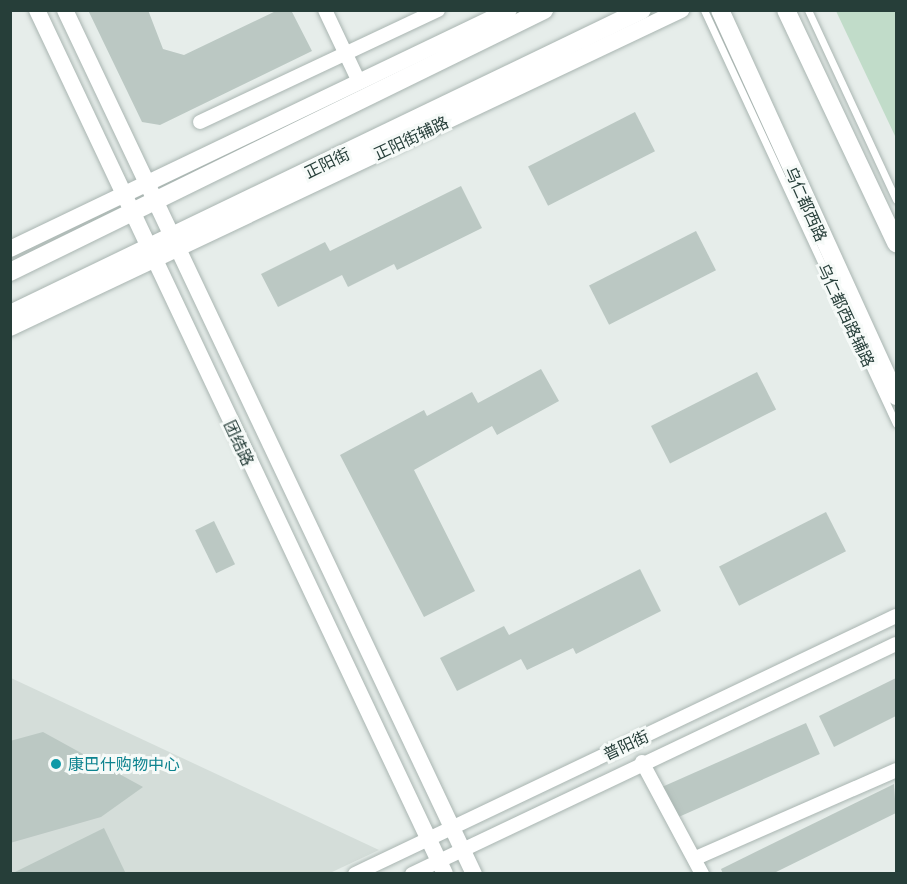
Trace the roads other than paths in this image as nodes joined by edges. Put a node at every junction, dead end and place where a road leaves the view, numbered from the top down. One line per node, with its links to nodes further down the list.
1 (37, 10): 17 (street, 团结路)
2 (65, 10): 16 (street)
3 (325, 10): 13 (street)
4 (438, 10): 13 (street)
5 (509, 10): 14 (street)
6 (544, 10): 19 (main road)
7 (642, 10): 21 (main road, 正阳街)
8 (681, 10): 21 (street, 正阳街辅路)
9 (704, 10): 29 (lane, 乌仁都西路辅路)
10 (720, 10): 28 (main road, 乌仁都西路)
11 (786, 10): 22 (main road)
12 (807, 10): 18 (lane)
13 (346, 54): 14 (street); 15 (street)
14 (359, 82): 16 (street)
15 (200, 122)
16 (147, 182): 17 (street); 19 (street)
17 (123, 195): 20 (street, 团结路); 23 (street)
18 (897, 200)
19 (156, 201): 20 (main road); 21 (street)
20 (133, 215): 24 (street, 团结路); 25 (main road)
21 (176, 242): 24 (main road, 正阳街); 34 (street)
22 (897, 243)
23 (10, 249)
24 (149, 255): 26 (main road, 正阳街); 27 (street); 35 (street, 团结路)
25 (10, 272)
26 (10, 314)
27 (10, 328)
28 (897, 396)
29 (897, 424)
30 (897, 616): 34 (street, 普阳街)
31 (897, 644): 32 (street, 普阳街)
32 (642, 762): 36 (street, 普阳街); 37 (street)
33 (897, 770): 37 (street)
34 (452, 828): 35 (street, 普阳街); 36 (street)
35 (427, 839): 38 (street, 团结路); 39 (street, 普阳街)
36 (463, 849): 38 (street, 普阳街); 41 (street)
37 (696, 858): 42 (street)
38 (442, 867): 40 (street, 普阳街)
39 (355, 873)
40 (412, 873)
41 (474, 873)
42 (702, 873)

